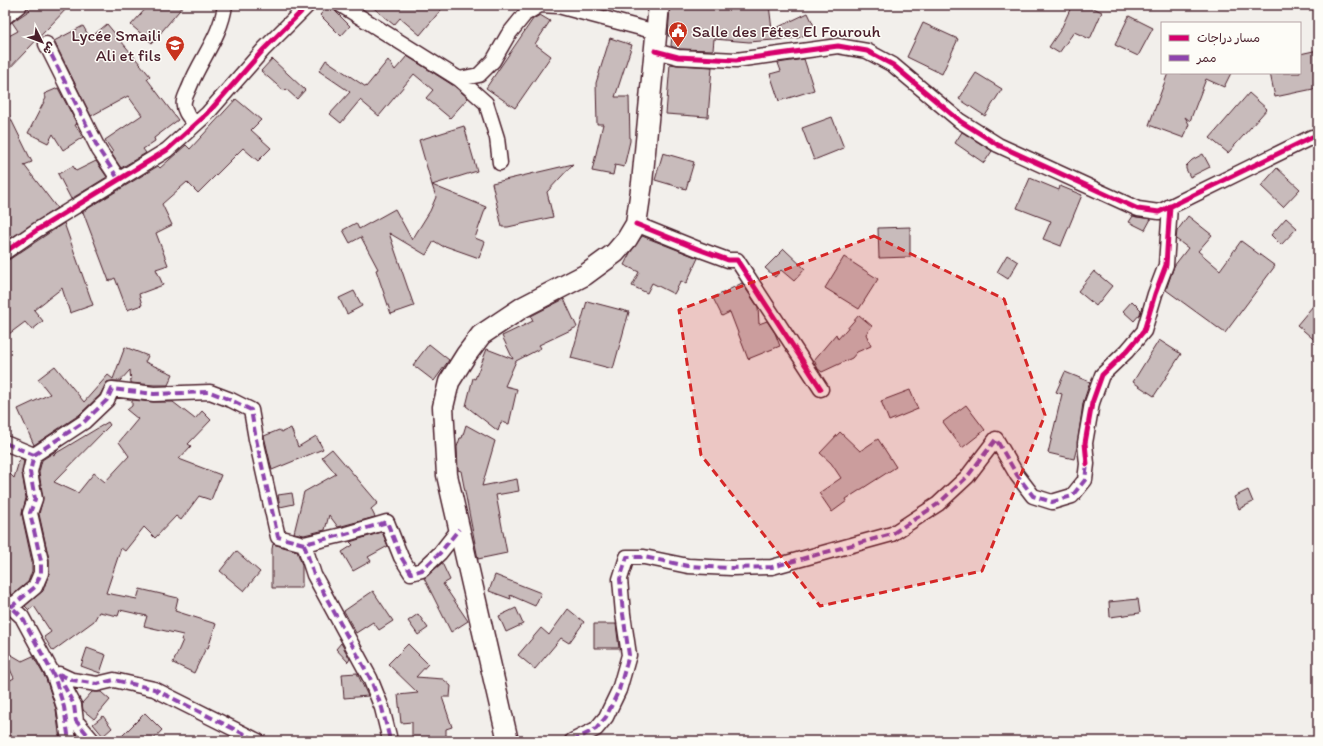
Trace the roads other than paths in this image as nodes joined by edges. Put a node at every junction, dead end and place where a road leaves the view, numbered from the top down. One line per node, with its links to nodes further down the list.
1 (20, 5): 6 (street)
2 (225, 5): 10 (street)
3 (308, 5): 10 (street)
4 (341, 5): 9 (street)
5 (659, 5): 7 (main road)
6 (5, 17)
7 (655, 42): 9 (street); 14 (street); 15 (main road)
8 (46, 44): 13 (street)
9 (459, 79): 12 (street)
10 (195, 124): 13 (street)
11 (1318, 137): 14 (street)
12 (500, 163)
13 (119, 180): 16 (street)
14 (1170, 206): 29 (street)
15 (636, 224): 17 (street); 20 (main road)
16 (5, 252)
17 (820, 389)
18 (5, 444): 19 (street)
19 (34, 455): 21 (street); 22 (street)
20 (459, 529): 21 (street); 28 (main road)
21 (304, 544): 27 (street)
22 (8, 604): 23 (street)
23 (55, 673): 24 (street); 25 (street); 26 (street)
24 (69, 741)
25 (93, 741)
26 (258, 741)
27 (389, 741)
28 (508, 741)
29 (572, 741)

